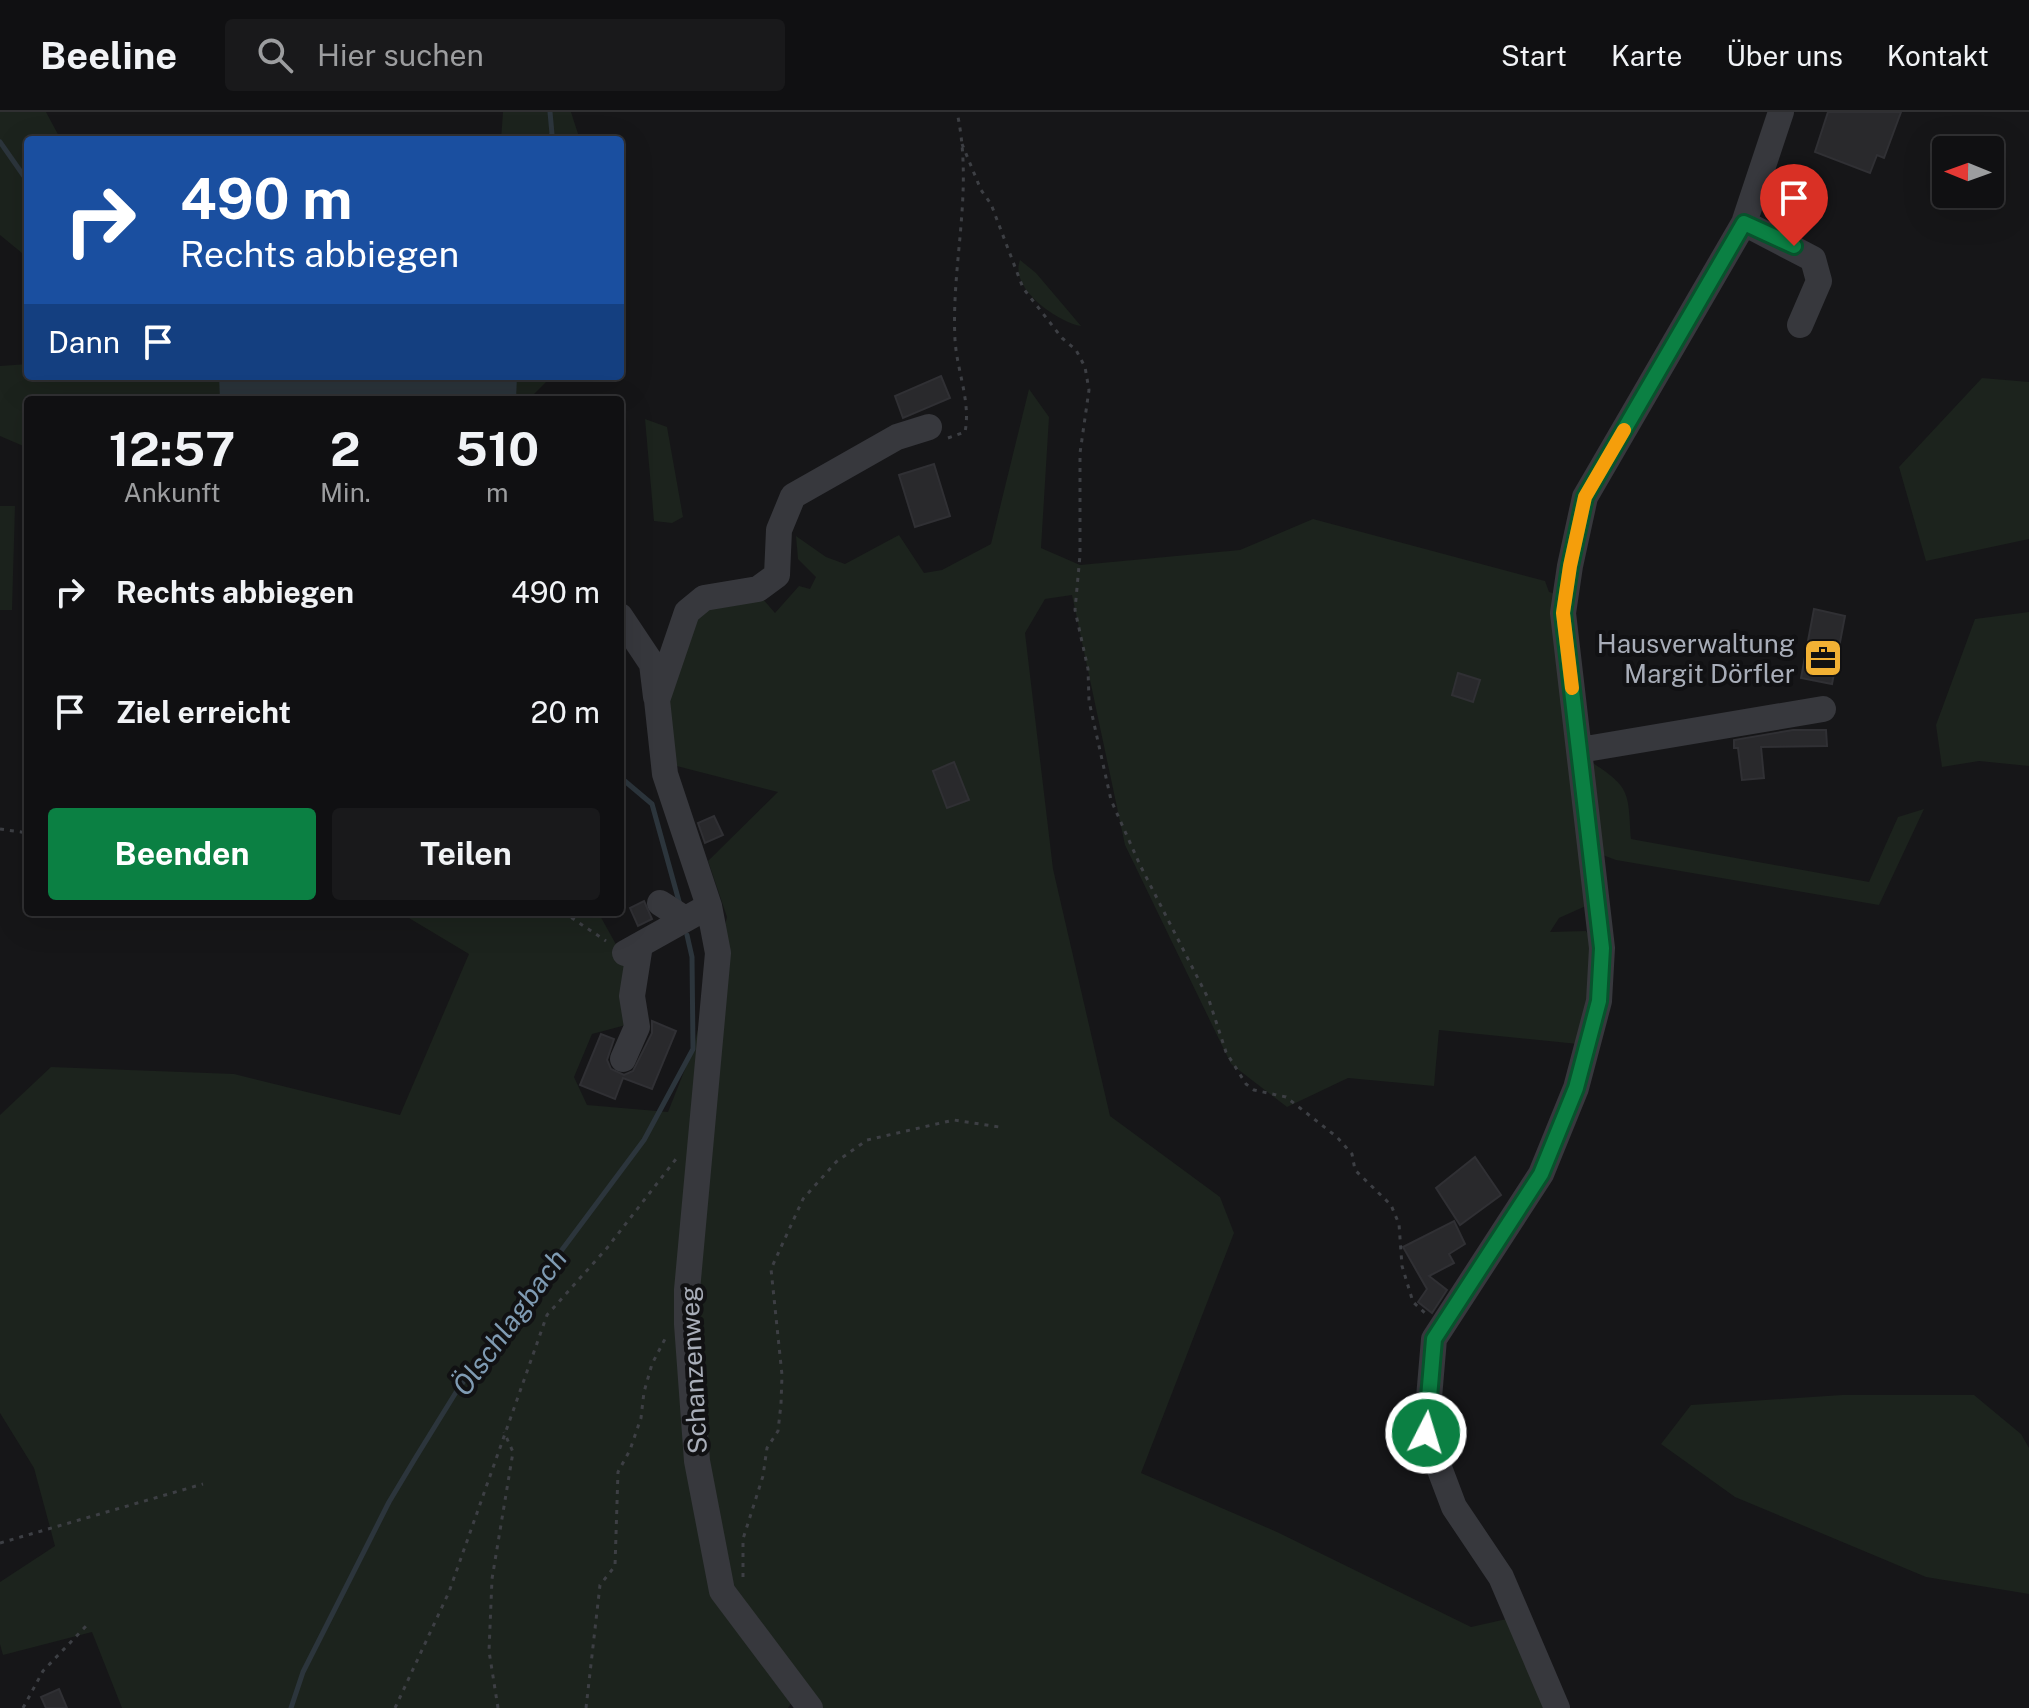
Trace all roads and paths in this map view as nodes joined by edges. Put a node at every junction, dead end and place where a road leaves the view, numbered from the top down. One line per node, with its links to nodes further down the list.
1 (957, 112): 3 (path)
2 (1781, 112): 4 (street)
3 (962, 144): 6 (path); 22 (path)
4 (1744, 223): 5 (street); 10 (street)
5 (1800, 325)
6 (929, 427): 8 (street)
7 (624, 622): 8 (street, Schanzenweg)
8 (657, 700): 14 (street, Schanzenweg)
9 (1823, 709): 10 (street)
10 (1580, 750): 22 (street)
11 (0, 829): 12 (path)
12 (24, 832)
13 (660, 903): 16 (street)
14 (709, 906): 16 (street); 20 (street, Schanzenweg)
15 (570, 916): 17 (path)
16 (685, 919): 17 (street)
17 (632, 949): 18 (street)
18 (623, 1059)
19 (999, 1127): 26 (path)
20 (700, 1128): 21 (street, Schanzenweg); 23 (path)
21 (687, 1324): 26 (street, Schanzenweg); 31 (path)
22 (1443, 1326): 33 (street)
23 (504, 1431): 29 (path); 30 (path)
24 (203, 1484): 25 (path)
25 (0, 1543)
26 (731, 1601): 32 (street, Schanzenweg)
27 (88, 1624): 28 (path)
28 (23, 1708)
29 (395, 1708)
30 (498, 1708)
31 (586, 1708)
32 (810, 1708)
33 (1557, 1708)

